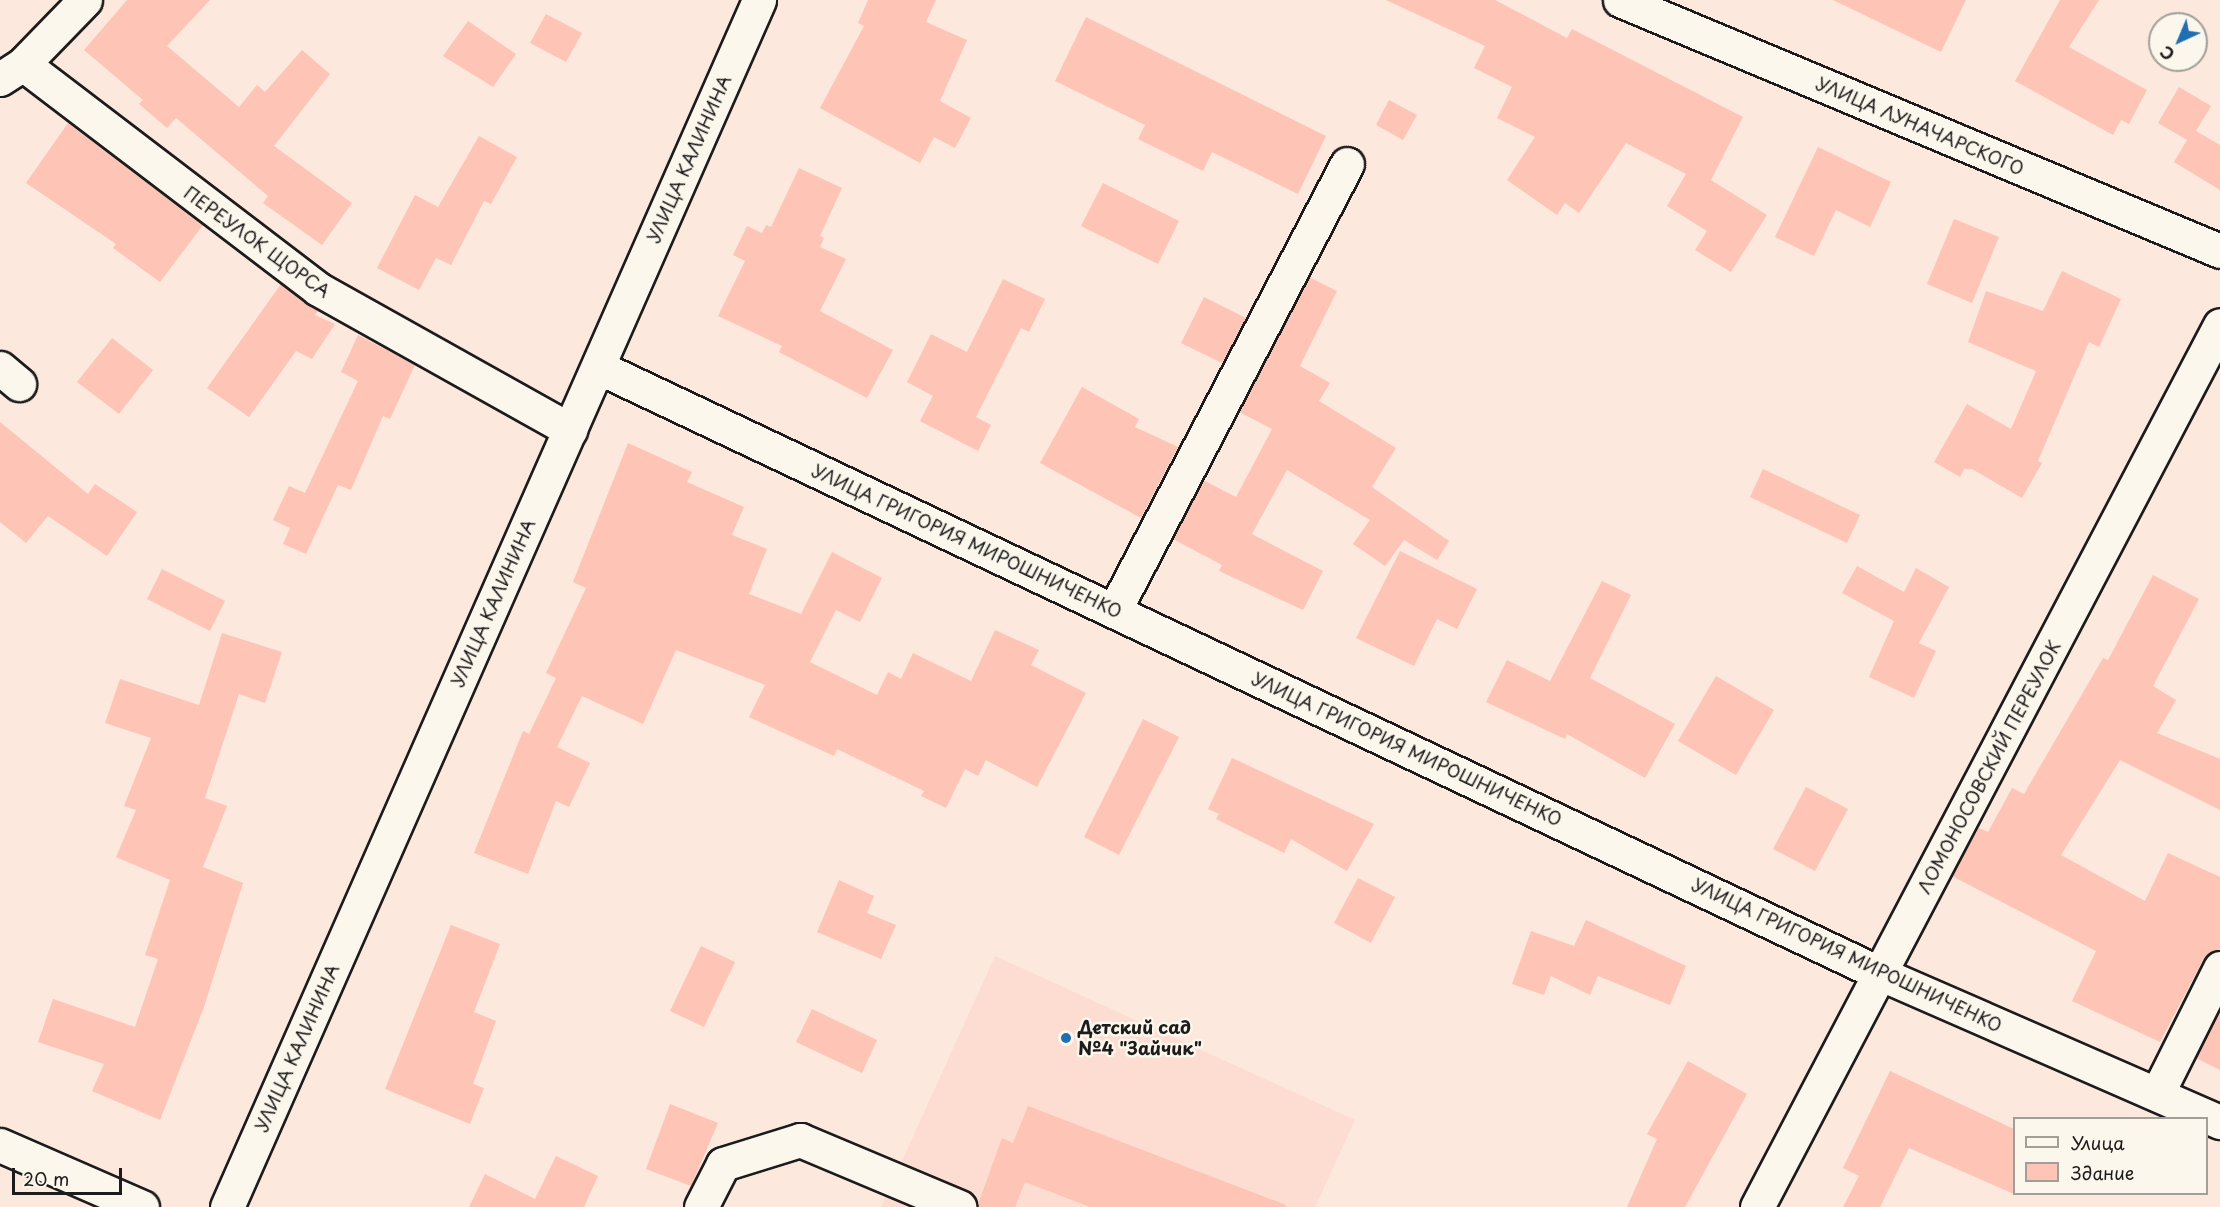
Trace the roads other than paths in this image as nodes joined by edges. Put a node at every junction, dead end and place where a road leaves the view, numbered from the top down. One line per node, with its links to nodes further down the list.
1 (85, 0): 4 (street)
2 (759, 0): 8 (street, УЛИЦА КАЛИНИНА)
3 (1620, 0): 6 (street, УЛИЦА ЛУНАЧАРСКОГО)
4 (12, 71): 9 (street, ПЕРЕУЛОК ЩОРСА)
5 (1347, 164): 10 (street)
6 (2220, 251)
7 (2220, 325): 12 (street, ЛОМОНОСОВСКИЙ ПЕРЕУЛОК)
8 (598, 367): 9 (street, УЛИЦА КАЛИНИНА); 10 (street, УЛИЦА ГРИГОРИЯ МИРОШНИЧЕНКО)
9 (570, 430): 17 (street, УЛИЦА КАЛИНИНА)
10 (1114, 611): 12 (street, УЛИЦА ГРИГОРИЯ МИРОШНИЧЕНКО)
11 (2220, 969): 13 (street)
12 (1881, 974): 13 (street, УЛИЦА ГРИГОРИЯ МИРОШНИЧЕНКО); 20 (street, ЛОМОНОСОВСКИЙ ПЕРЕУЛОК)
13 (2157, 1095): 14 (street, УЛИЦА ГРИГОРИЯ МИРОШНИЧЕНКО)
14 (2220, 1122)
15 (0, 1145): 16 (street)
16 (142, 1207)
17 (227, 1207)
18 (701, 1207): 19 (street)
19 (959, 1207)
20 (1757, 1207)

